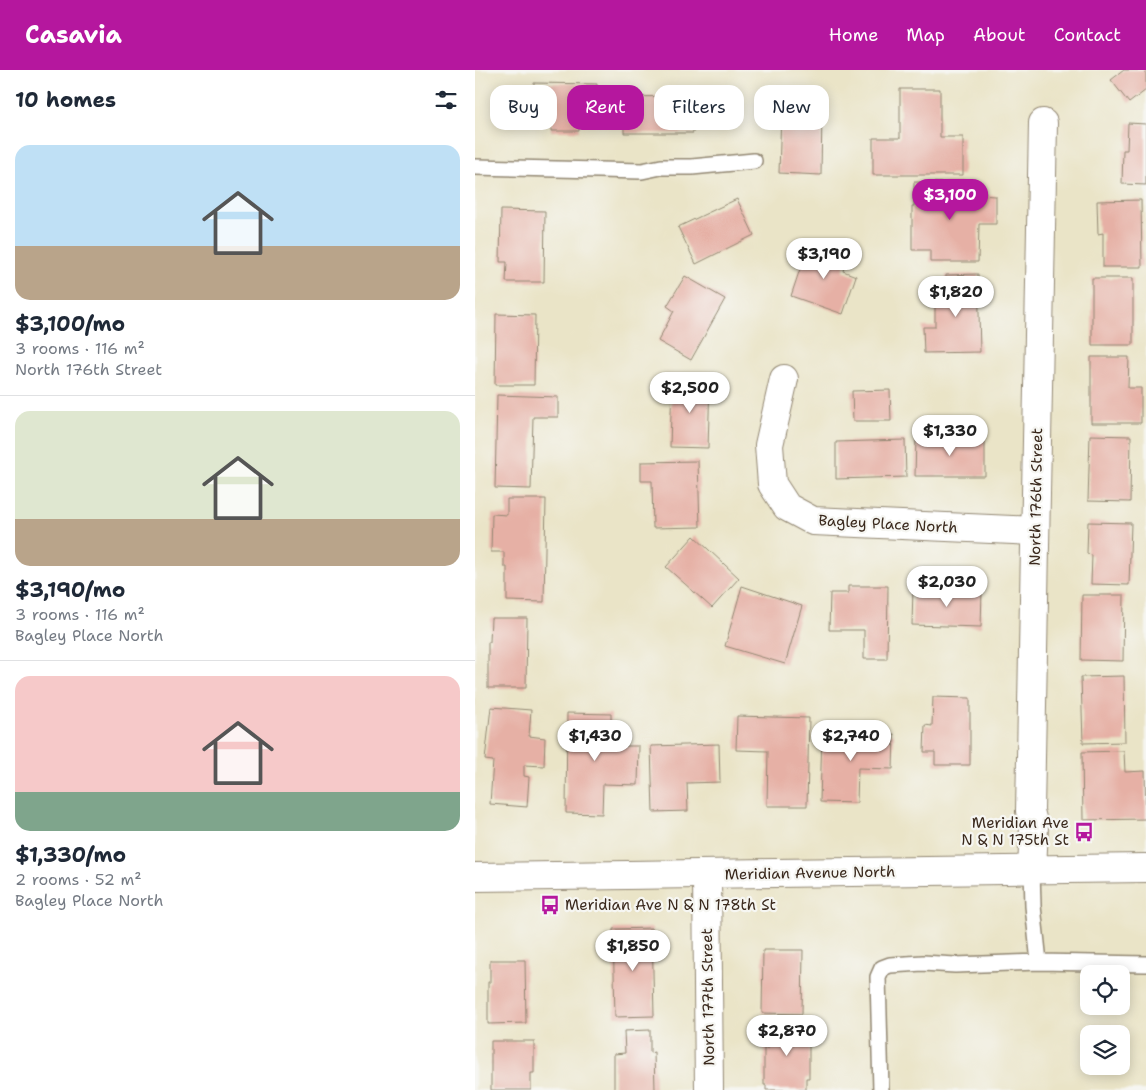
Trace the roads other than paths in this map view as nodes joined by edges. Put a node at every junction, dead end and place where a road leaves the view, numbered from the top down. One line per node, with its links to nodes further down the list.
1 (1043, 123): 5 (street, North 176th Street)
2 (754, 161): 3 (lane)
3 (475, 167)
4 (784, 380): 5 (street, Bagley Place North)
5 (1035, 531): 7 (street, North 176th Street)
6 (1146, 868): 7 (street, Meridian Avenue North)
7 (1032, 870): 8 (street, Meridian Avenue North); 10 (lane)
8 (707, 874): 9 (street, Meridian Avenue North); 12 (street, North 177th Street)
9 (475, 877)
10 (1039, 962): 11 (lane); 13 (lane)
11 (1146, 964)
12 (709, 1090)
13 (881, 1090)

